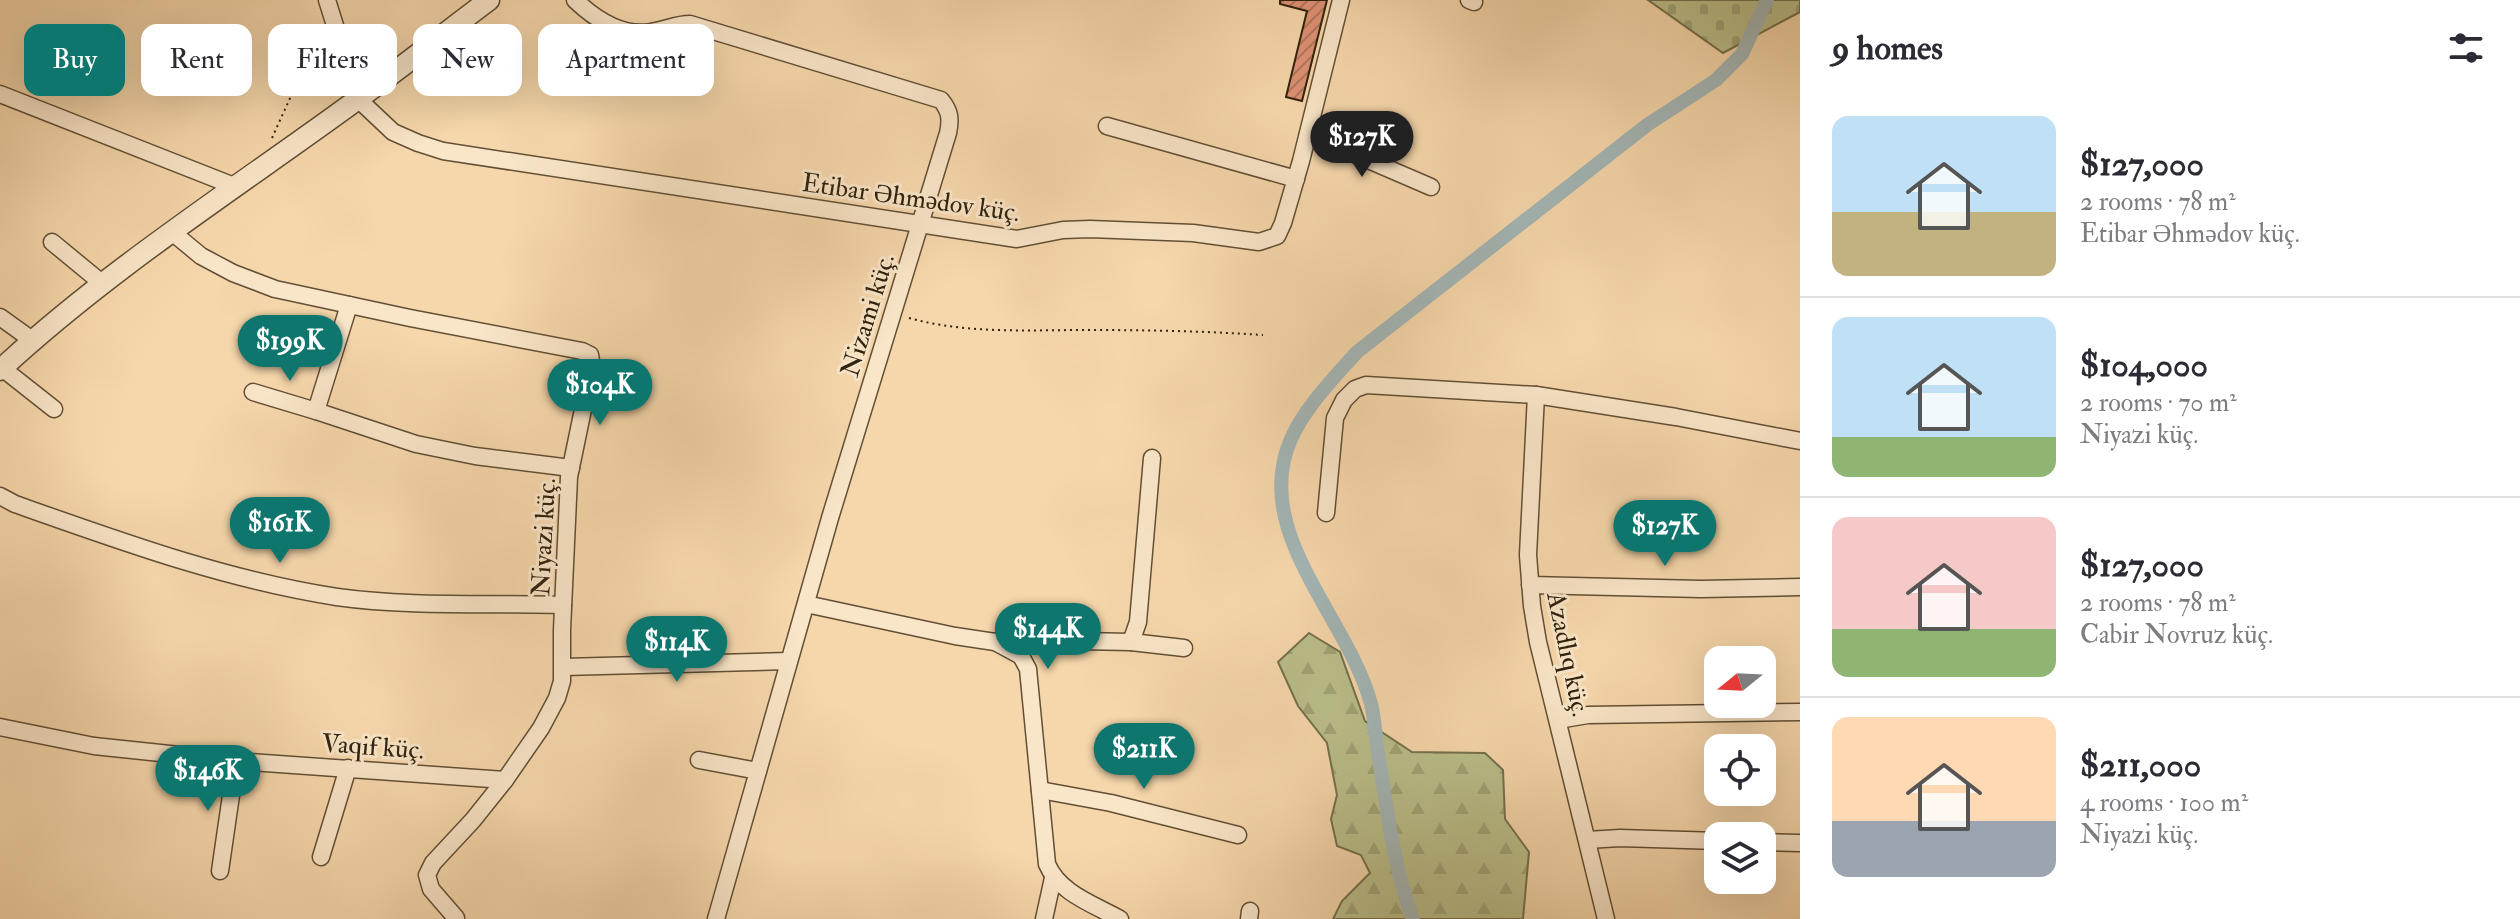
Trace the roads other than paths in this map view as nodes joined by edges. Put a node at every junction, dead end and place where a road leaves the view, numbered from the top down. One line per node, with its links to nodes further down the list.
1 (327, 0): 6 (street)
2 (489, 0): 6 (street)
3 (575, 0): 12 (street, Nizami küç.)
4 (1341, 0): 8 (street, Etibar Əhmədov küç.)
5 (0, 94): 10 (street)
6 (358, 99): 10 (street); 12 (street, Etibar Əhmədov küç.)
7 (1107, 126): 9 (street)
8 (1308, 134): 9 (street, Etibar Əhmədov küç.); 11 (street)
9 (1296, 179): 12 (street, Etibar Əhmədov küç.)
10 (234, 186): 13 (street)
11 (1431, 187)
12 (920, 223): 31 (street, Nizami küç.)
13 (172, 232): 15 (street); 16 (street, Niyazi küç.)
14 (52, 242): 15 (street)
15 (103, 284): 18 (street)
16 (349, 305): 23 (street); 26 (street, Niyazi küç.)
17 (0, 317): 18 (street)
18 (32, 340): 19 (street)
19 (1, 369): 22 (street)
20 (253, 392): 23 (street)
21 (1536, 395): 24 (street); 28 (street); 29 (street, Azadlıq küç.)
22 (54, 409)
23 (316, 411): 26 (street)
24 (1800, 441)
25 (1152, 458): 34 (street)
26 (571, 468): 32 (street, Niyazi küç.)
27 (0, 496): 32 (street)
28 (1326, 513)
29 (1530, 585): 30 (street); 39 (street, Azadlıq küç.)
30 (1800, 587)
31 (806, 604): 33 (street); 36 (street, Nizami küç.)
32 (563, 605): 37 (street, Niyazi küç.)
33 (995, 642): 34 (street); 46 (street)
34 (1131, 642): 35 (street)
35 (1184, 648)
36 (789, 661): 37 (street); 44 (street, Nizami küç.)
37 (563, 667): 45 (street, Niyazi küç.)
38 (1800, 712): 39 (street)
39 (1558, 720): 48 (street, Azadlıq küç.)
40 (0, 727): 42 (street, Vaqif küç.)
41 (699, 760): 44 (street)
42 (236, 761): 43 (street, Vaqif küç.); 53 (street)
43 (348, 768): 45 (street, Vaqif küç.); 52 (street)
44 (758, 771): 56 (street, Nizami küç.)
45 (505, 780): 55 (street, Niyazi küç.)
46 (1040, 790): 47 (street); 54 (street)
47 (1238, 835)
48 (1587, 840): 49 (street); 59 (street, Azadlıq küç.)
49 (1704, 841)
50 (1776, 842): 51 (street)
51 (1800, 843)
52 (321, 857)
53 (220, 871)
54 (1053, 878): 57 (street); 58 (street)
55 (456, 918)
56 (716, 919)
57 (1044, 919)
58 (1120, 919)
59 (1606, 919)

